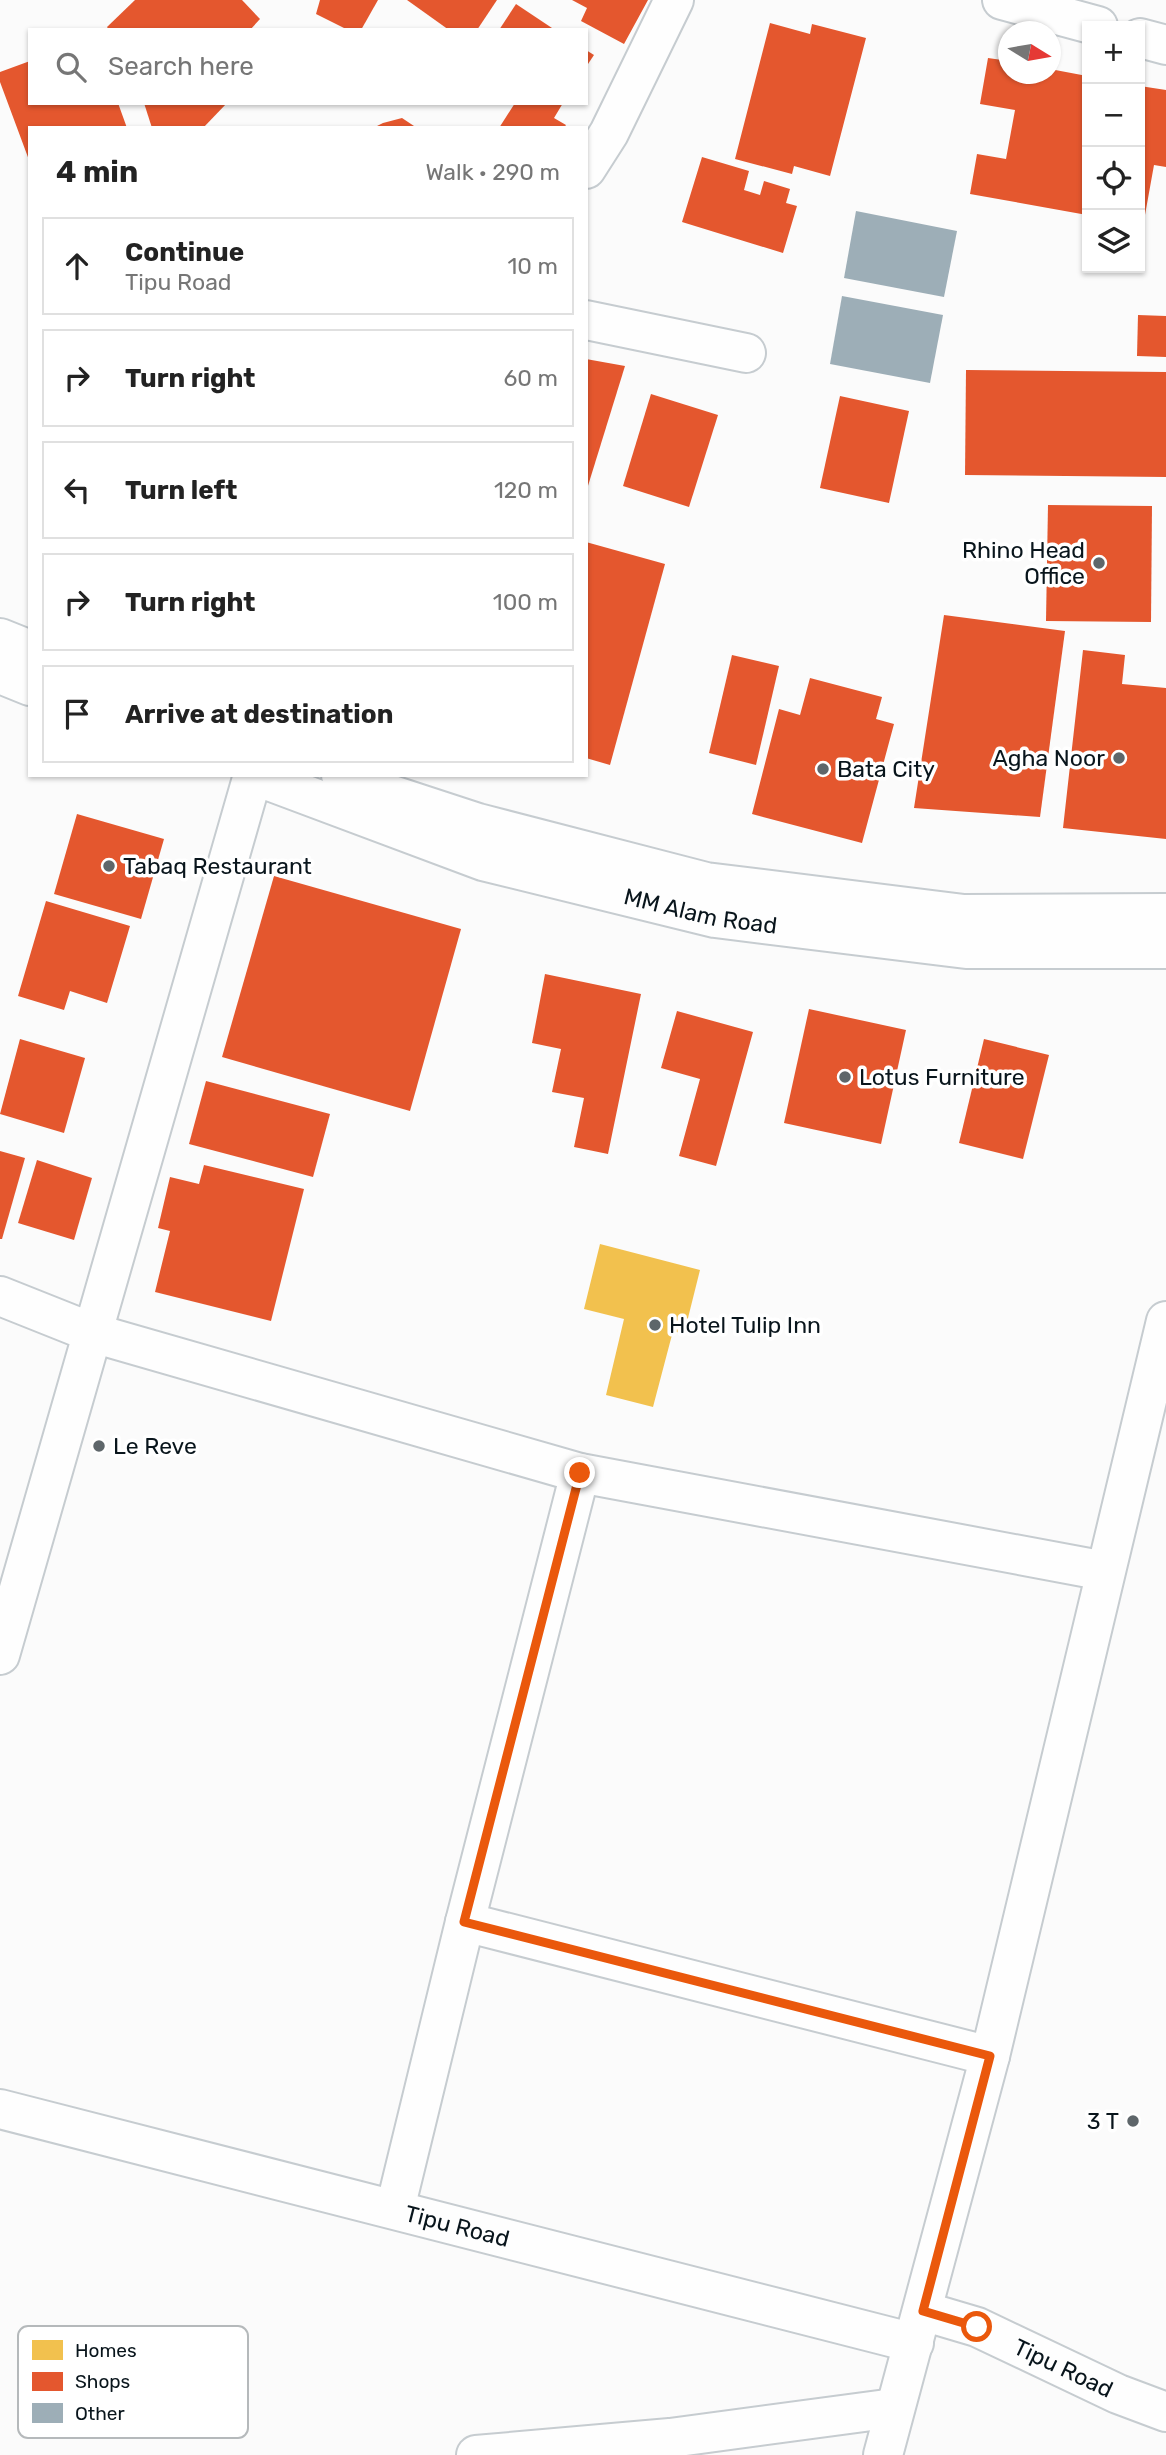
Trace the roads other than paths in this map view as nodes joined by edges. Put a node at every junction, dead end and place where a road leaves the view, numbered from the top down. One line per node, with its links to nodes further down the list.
1 (674, 0): 6 (street)
2 (1002, 0): 3 (street)
3 (1082, 22)
4 (1145, 39): 5 (street)
5 (1166, 45)
6 (588, 166)
7 (588, 320): 8 (street)
8 (746, 353)
9 (0, 638): 10 (street)
10 (28, 649)
11 (0, 674): 12 (street)
12 (28, 685)
13 (252, 777): 20 (street)
14 (258, 777): 17 (street, MM Alam Road)
15 (346, 777): 16 (street, MM Alam Road)
16 (1166, 913)
17 (1166, 949)
18 (0, 1296): 20 (street)
19 (1166, 1321): 22 (street)
20 (93, 1333): 21 (street); 23 (street)
21 (580, 1473): 22 (street); 24 (street)
22 (1105, 1571): 25 (street)
23 (0, 1654)
24 (464, 1922): 25 (street); 27 (street)
25 (990, 2056): 28 (street)
26 (0, 2109): 27 (street, Tipu Road)
27 (395, 2209): 28 (street, Tipu Road)
28 (918, 2327): 29 (street); 30 (street, Tipu Road)
29 (894, 2408): 31 (street); 32 (street)
30 (1166, 2412)
31 (476, 2455)
32 (883, 2455)

